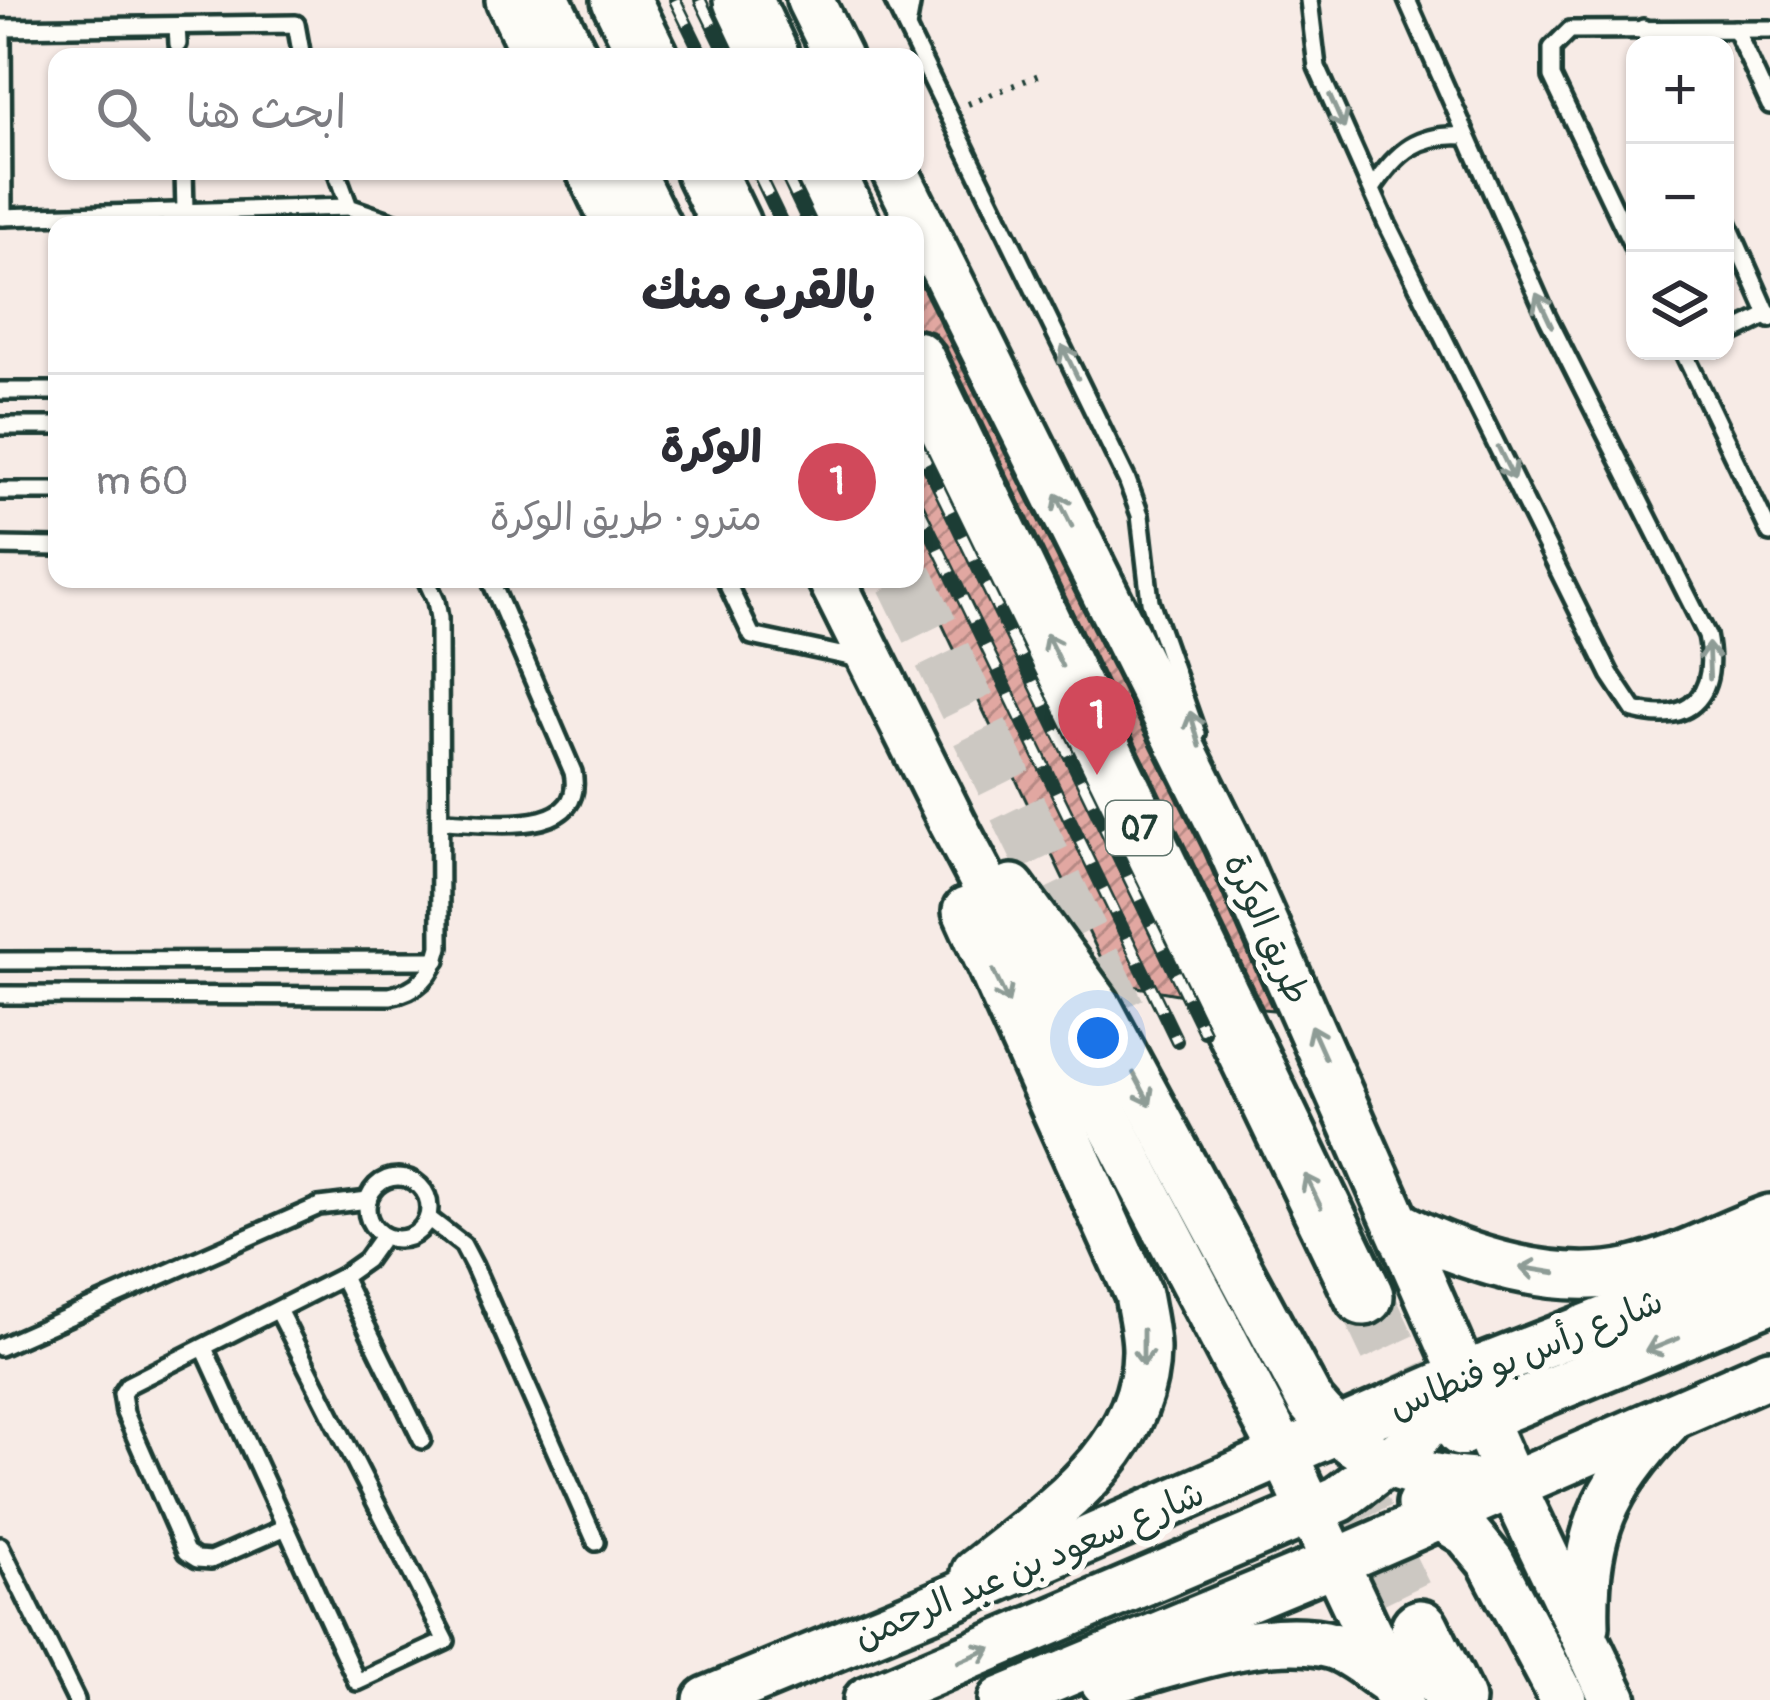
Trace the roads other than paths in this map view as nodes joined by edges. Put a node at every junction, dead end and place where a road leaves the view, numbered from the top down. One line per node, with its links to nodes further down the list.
1 (621, 0): 20 (highway)
2 (743, 0): 21 (highway)
3 (810, 0): 22 (main road)
4 (893, 0): 11 (lane)
5 (912, 0): 11 (lane)
6 (1309, 0): 34 (lane, one-way to 34)
7 (1407, 0): 26 (lane)
8 (518, 1): 18 (main road); 19 (main road)
9 (177, 26): 10 (lane); 16 (lane); 17 (lane)
10 (1, 28): 43 (lane)
11 (907, 28): 23 (lane, one-way to 11)
12 (1643, 28): 13 (lane); 15 (lane); 45 (lane)
13 (1736, 29): 14 (lane); 25 (lane)
14 (1770, 29)
15 (1646, 36)
16 (178, 44)
17 (300, 48)
18 (533, 48)
19 (566, 48)
20 (645, 48)
21 (766, 48)
22 (834, 48)
23 (917, 48)
24 (924, 63): 68 (lane, one-way to 24)
25 (1770, 105)
26 (1466, 136): 34 (lane); 34 (lane, one-way to 26)
27 (184, 180): 36 (lane)
28 (339, 180): 35 (lane)
29 (596, 180): 38 (main road)
30 (630, 180): 39 (main road)
31 (709, 180): 40 (highway)
32 (829, 180): 41 (highway)
33 (899, 180): 42 (main road, طريق الوكرة, one-way to 33)
34 (1372, 189)
35 (349, 207): 36 (lane); 37 (lane)
36 (185, 211): 43 (lane)
37 (375, 216)
38 (620, 216)
39 (626, 216)
40 (727, 216)
41 (846, 216)
42 (917, 216)
43 (2, 217)
44 (924, 229): 68 (main road, طريق الوكرة, one-way to 44)
45 (1626, 231)
46 (1734, 237): 47 (lane)
47 (1769, 316): 48 (lane)
48 (1734, 332)
49 (1691, 360): 57 (lane)
50 (924, 379): 79 (highway, طريق الوكرة / Q7, one-way to 50)
51 (0, 391): 52 (lane)
52 (48, 391)
53 (0, 425): 54 (lane)
54 (48, 426)
55 (48, 490): 56 (lane)
56 (0, 491)
57 (1770, 533)
58 (0, 546): 59 (lane)
59 (48, 547)
60 (430, 588): 66 (lane)
61 (494, 588): 66 (lane)
62 (729, 588): 64 (lane)
63 (836, 588): 64 (main road)
64 (872, 661): 65 (main road)
65 (921, 760): 67 (main road); 99 (main road, one-way to 99)
66 (440, 821): 69 (lane)
67 (953, 824): 88 (main road, one-way to 88); 90 (main road)
68 (1228, 841): 75 (main road, طريق الوكرة, one-way to 68)
69 (437, 960): 70 (lane); 71 (lane)
70 (0, 961)
71 (0, 995)
72 (368, 1200): 73 (lane); 76 (lane); 82 (lane)
73 (428, 1217): 76 (lane); 96 (lane)
74 (1770, 1218): 75 (main road, one-way to 75)
75 (1401, 1226): 85 (main road, طريق الوكرة)
76 (383, 1235): 78 (lane)
77 (1770, 1256): 85 (main road, شارع رأس بو فنطاس)
78 (342, 1277): 81 (lane); 89 (lane)
79 (1364, 1296)
80 (1770, 1300): 87 (main road, one-way to 87)
81 (278, 1310): 83 (lane); 95 (lane)
82 (0, 1347)
83 (204, 1348): 95 (lane); 95 (lane)
84 (1770, 1373): 86 (main road)
85 (1466, 1375): 87 (main road, طريق الوكرة); 88 (main road, شارع رأس بو فنطاس); 91 (main road)
86 (1677, 1412): 92 (main road); 101 (main road)
87 (1483, 1418): 91 (main road); 92 (main road, طريق الوكرة)
88 (1336, 1433): 90 (main road, شارع رأس بو فنطاس); 91 (main road)
89 (422, 1440)
90 (1285, 1456): 91 (main road); 93 (main road); 99 (main road, شارع سعود بن عبد الرحمن)
91 (1389, 1477): 92 (main road); 93 (main road); 94 (main road); 98 (main road)
92 (1511, 1483): 94 (main road); 101 (main road, طريق الوكرة)
93 (1310, 1514): 98 (main road); 105 (main road, one-way to 93)
94 (1440, 1515): 98 (main road); 109 (main road)
95 (284, 1528)
96 (596, 1542)
97 (0, 1546): 103 (lane)
98 (1333, 1563): 102 (main road); 106 (main road)
99 (935, 1606): 104 (main road, شارع سعود بن عبد الرحمن)
100 (1420, 1629): 108 (highway)
101 (1586, 1642): 110 (main road, طريق الوكرة)
102 (1395, 1691): 107 (main road)
103 (76, 1700)
104 (707, 1700)
105 (867, 1700)
106 (1002, 1700)
107 (1034, 1700)
108 (1455, 1700)
109 (1564, 1700)
110 (1614, 1700)

